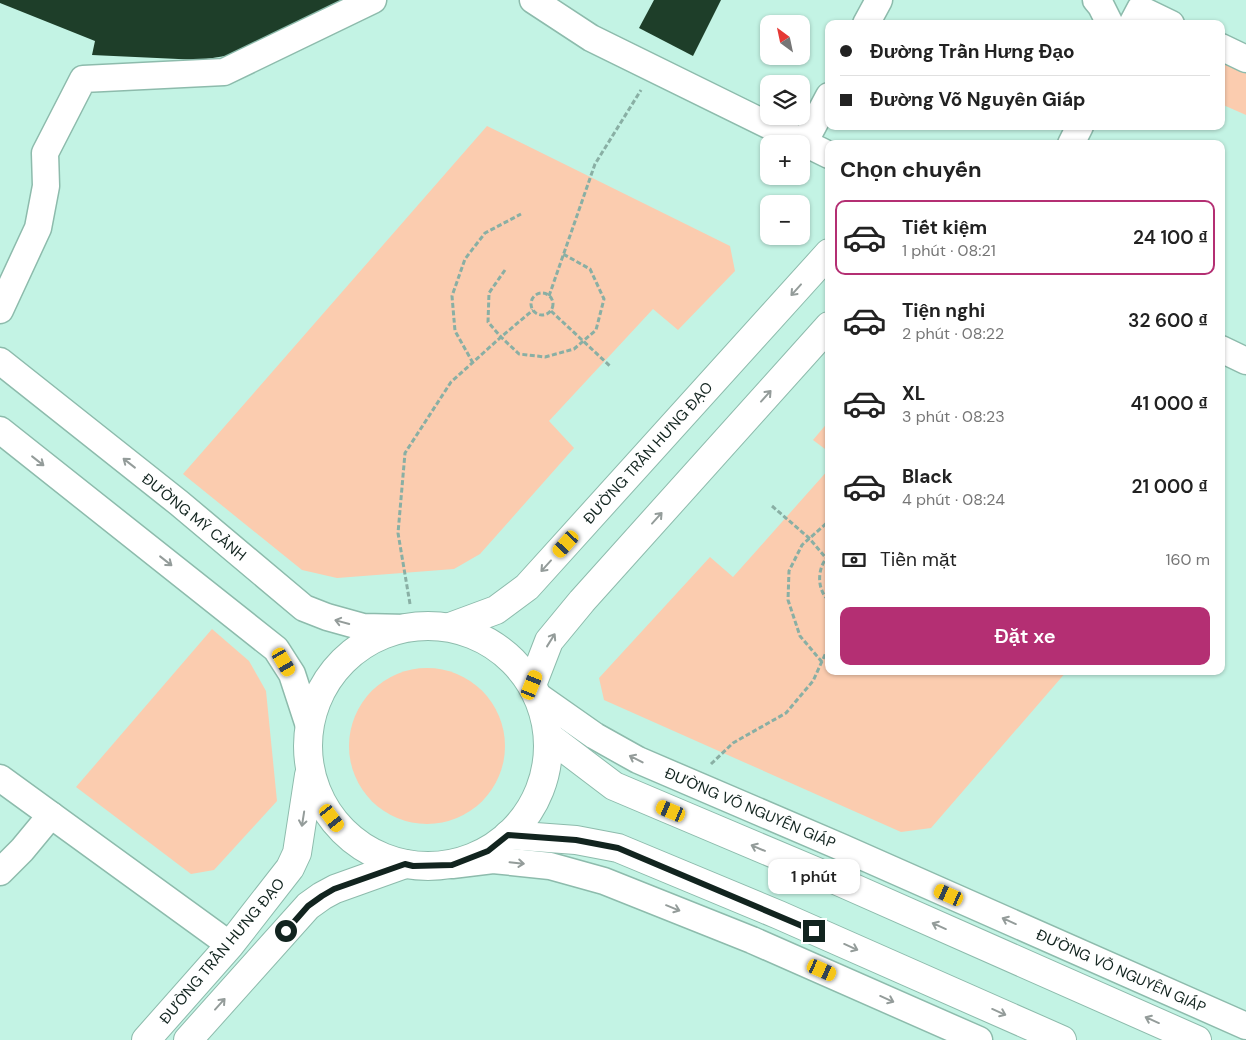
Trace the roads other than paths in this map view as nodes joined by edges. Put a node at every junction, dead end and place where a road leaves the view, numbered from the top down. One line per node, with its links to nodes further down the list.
1 (373, 0): 17 (street)
2 (533, 0): 12 (street)
3 (879, 0): 5 (street)
4 (1096, 0): 6 (street)
5 (868, 20)
6 (1108, 20)
7 (1134, 20): 8 (street)
8 (1163, 20)
9 (1225, 49): 10 (street)
10 (1246, 59)
11 (825, 104): 13 (street)
12 (788, 135)
13 (808, 135)
14 (810, 146): 15 (street)
15 (825, 153)
16 (825, 257): 24 (main road, ĐƯỜNG TRẦN HƯNG ĐẠO, one-way to 24)
17 (0, 310)
18 (825, 330): 25 (main road, one-way to 18)
19 (1225, 351): 21 (street)
20 (0, 361): 23 (street, ĐƯỜNG MỸ CẢNH, one-way to 20)
21 (1246, 361)
22 (0, 430): 26 (street, one-way to 26)
23 (410, 627): 24 (main road); 26 (main road)
24 (450, 627): 25 (main road)
25 (535, 690): 27 (main road); 36 (street, ĐƯỜNG VÕ NGUYÊN GIÁP, one-way to 25)
26 (309, 726): 28 (main road)
27 (548, 736): 31 (main road); 41 (main road, one-way to 27)
28 (310, 771): 32 (main road); 35 (main road, ĐƯỜNG TRẦN HƯNG ĐẠO, one-way to 35)
29 (0, 778): 30 (street)
30 (51, 815): 34 (street); 35 (street)
31 (508, 835): 33 (main road); 40 (main road, one-way to 40)
32 (405, 864): 33 (main road); 38 (main road, ĐƯỜNG TRẦN HƯNG ĐẠO, one-way to 32)
33 (452, 865): 39 (street, one-way to 39)
34 (0, 872)
35 (230, 945): 37 (main road, ĐƯỜNG TRẦN HƯNG ĐẠO)
36 (1246, 1026)
37 (146, 1040)
38 (188, 1040)
39 (979, 1040)
40 (1062, 1040)
41 (1197, 1040)

